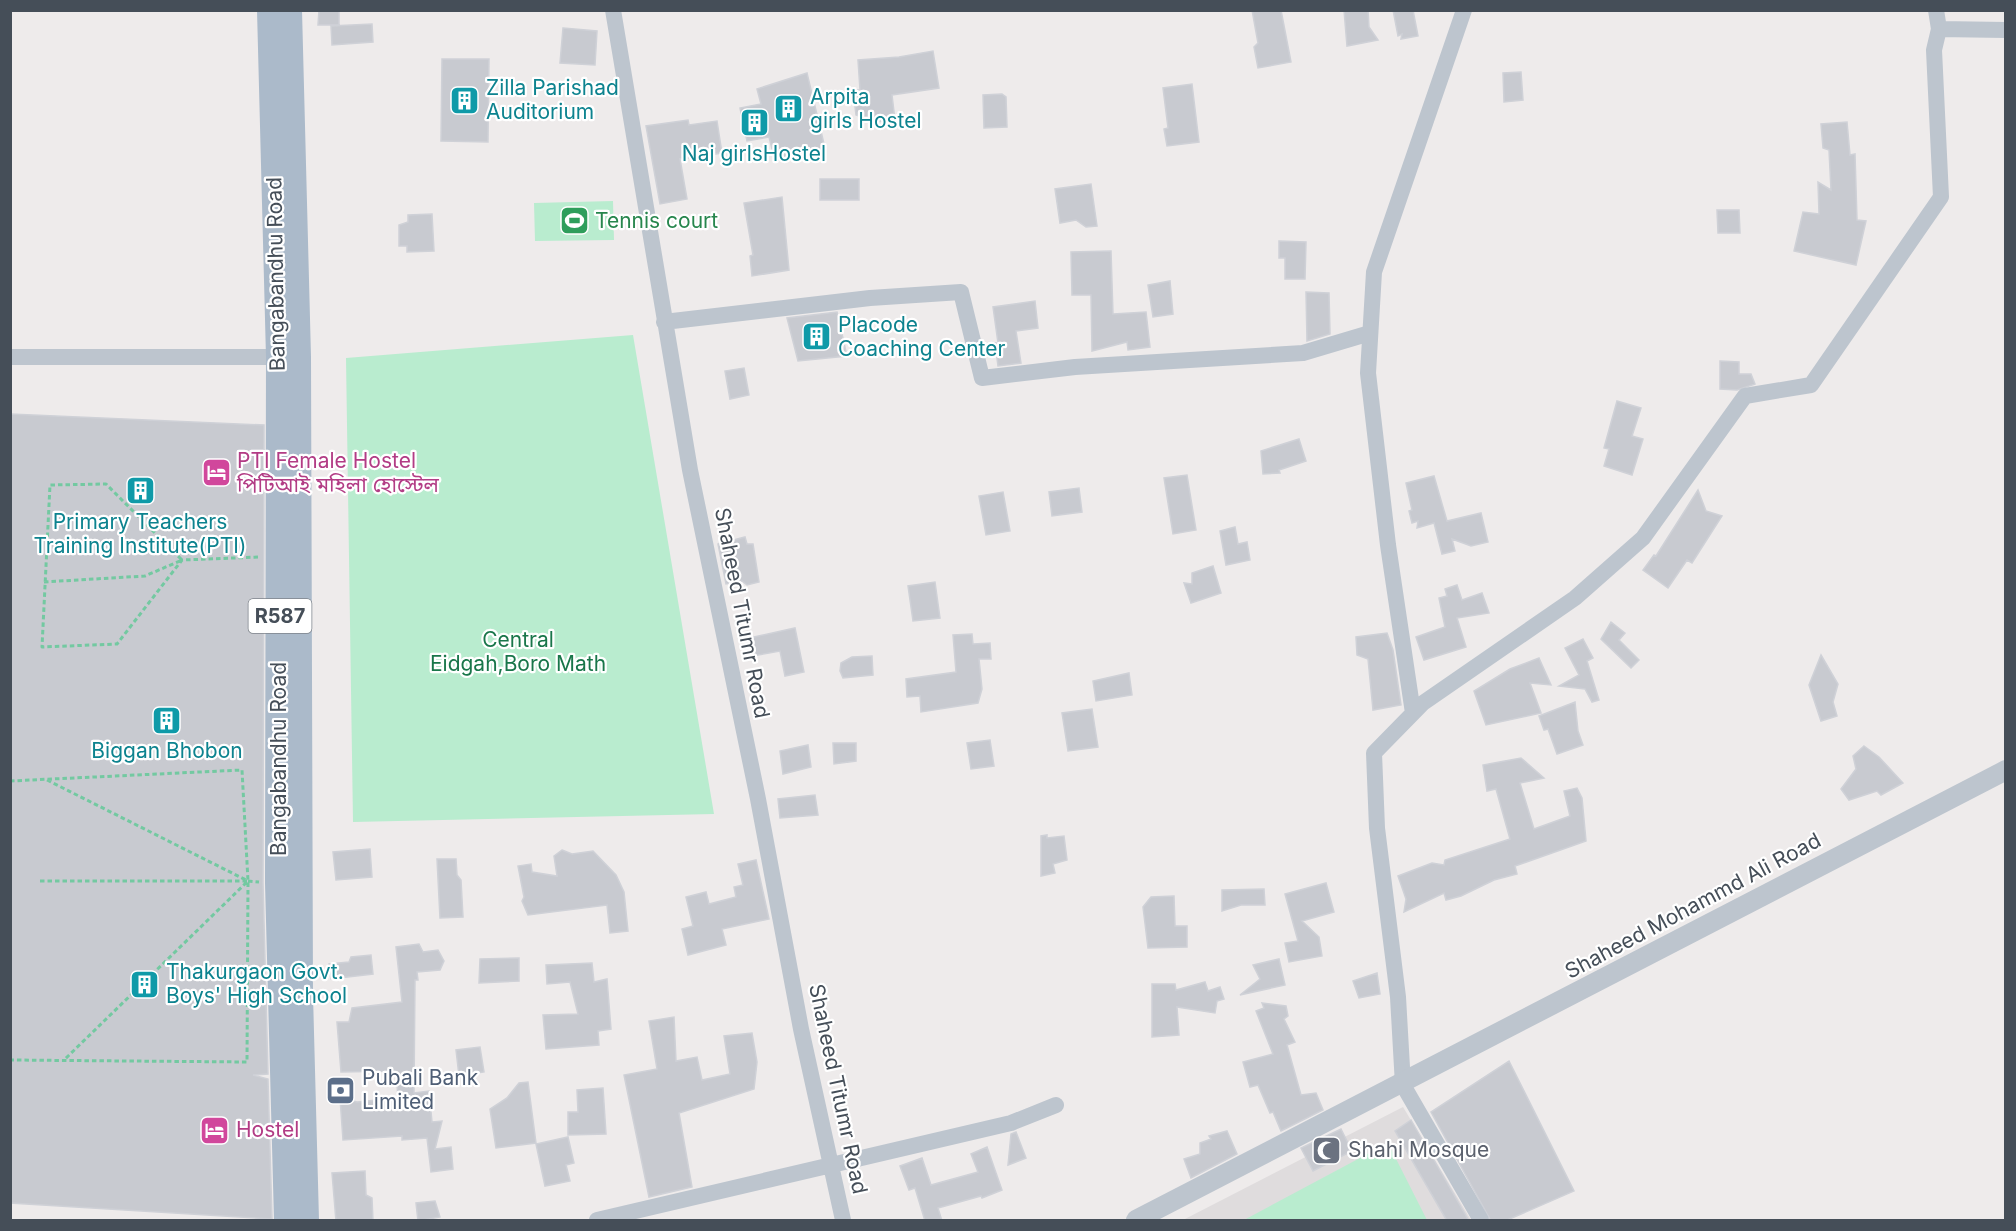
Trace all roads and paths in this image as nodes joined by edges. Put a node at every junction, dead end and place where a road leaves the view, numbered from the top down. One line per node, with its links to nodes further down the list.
1 (270, 10): 11 (main road, Bangabandhu Road / R587)
2 (289, 10): 11 (main road, Bangabandhu Road / R587)
3 (613, 10): 8 (street, Shaheed Titumr Road)
4 (1464, 10): 9 (street)
5 (1936, 10): 6 (street)
6 (1939, 29): 7 (street); 15 (street)
7 (2006, 30)
8 (664, 322): 9 (street); 25 (street, Shaheed Titumr Road)
9 (1370, 333): 15 (street)
10 (10, 357): 11 (street)
11 (288, 357): 12 (main road, Bangabandhu Road / R587); 28 (main road, Bangabandhu Road / R587)
12 (279, 557): 13 (path); 27 (main road, Bangabandhu Road / R587)
13 (182, 560): 14 (path); 14 (path); 14 (path)
14 (44, 582)
15 (1413, 713): 23 (street)
16 (2006, 770): 23 (street, Shaheed Mohammd Ali Road)
17 (46, 779): 18 (path); 20 (path); 20 (path)
18 (10, 781)
19 (40, 881): 20 (path)
20 (248, 881): 22 (path); 22 (path)
21 (10, 1060): 22 (path)
22 (63, 1061)
23 (1403, 1085): 26 (street, Shaheed Mohammd Ali Road); 32 (street)
24 (1056, 1105): 25 (street)
25 (830, 1164): 29 (street); 30 (street, Shaheed Titumr Road)
26 (1157, 1216): 31 (street, Shaheed Mohammd Ali Road)
27 (287, 1221)
28 (306, 1221)
29 (597, 1221)
30 (843, 1221)
31 (1136, 1221)
32 (1481, 1221)

